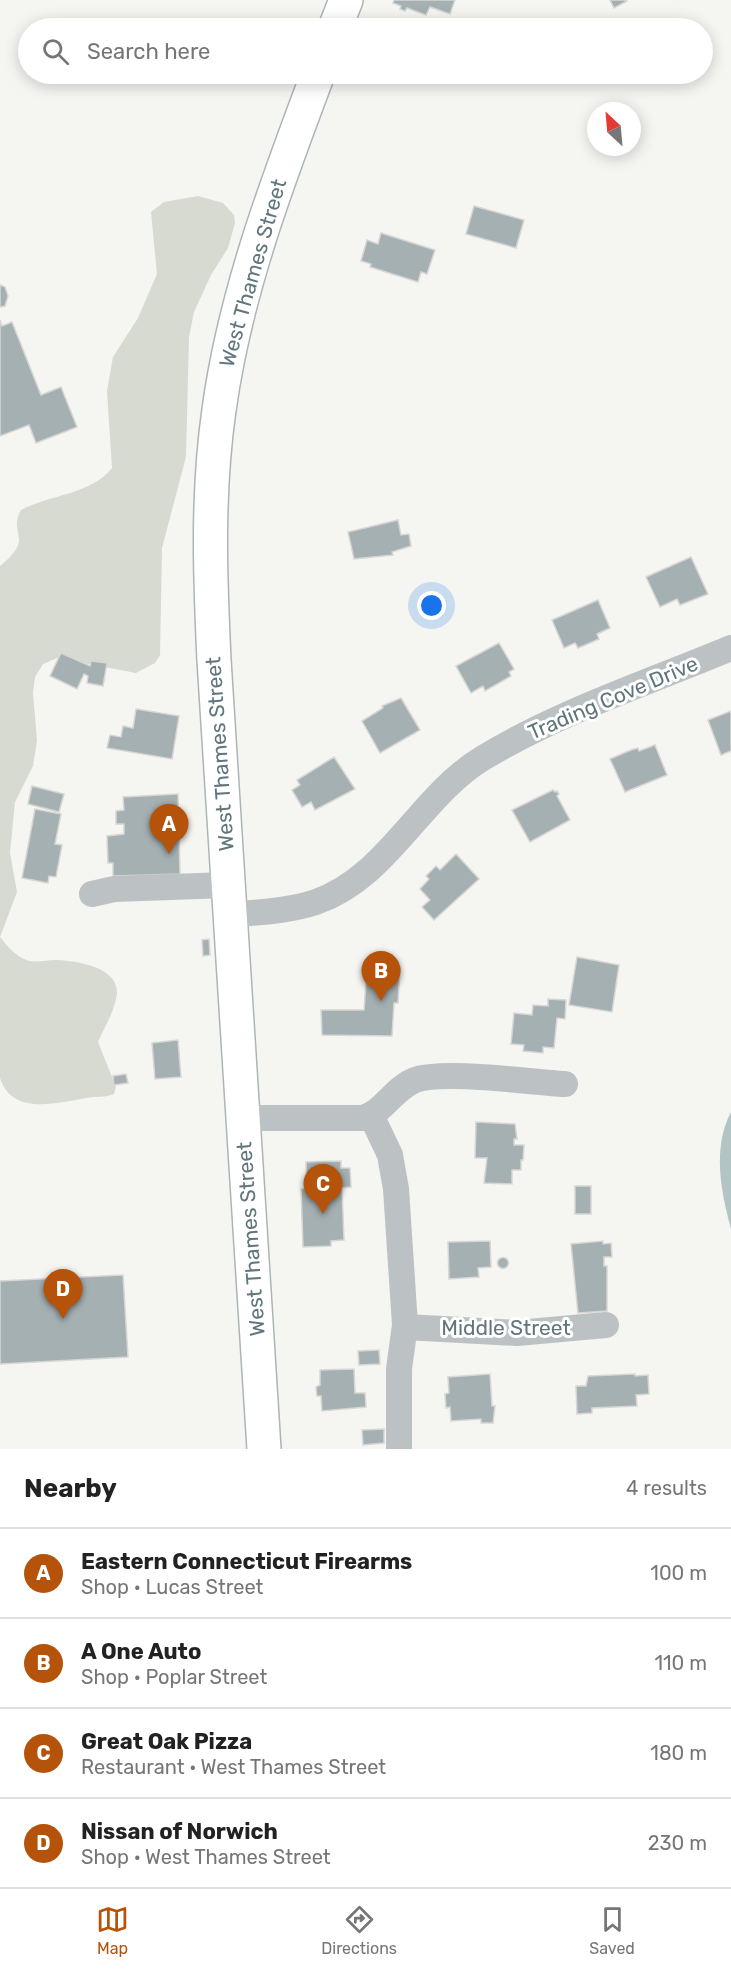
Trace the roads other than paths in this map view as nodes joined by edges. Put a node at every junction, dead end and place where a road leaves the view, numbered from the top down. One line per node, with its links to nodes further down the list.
1 (346, 0): 2 (main road)
2 (339, 18)
3 (314, 84): 6 (main road, West Thames Street)
4 (731, 648): 6 (street, Trading Cove Drive)
5 (92, 894): 6 (street, Trading Cove Drive)
6 (229, 900): 9 (main road, West Thames Street)
7 (564, 1084): 8 (street)
8 (371, 1115): 9 (street); 11 (street)
9 (243, 1118): 12 (main road, West Thames Street)
10 (606, 1326): 11 (street, Middle Street)
11 (405, 1327): 13 (street)
12 (264, 1449)
13 (399, 1449)

